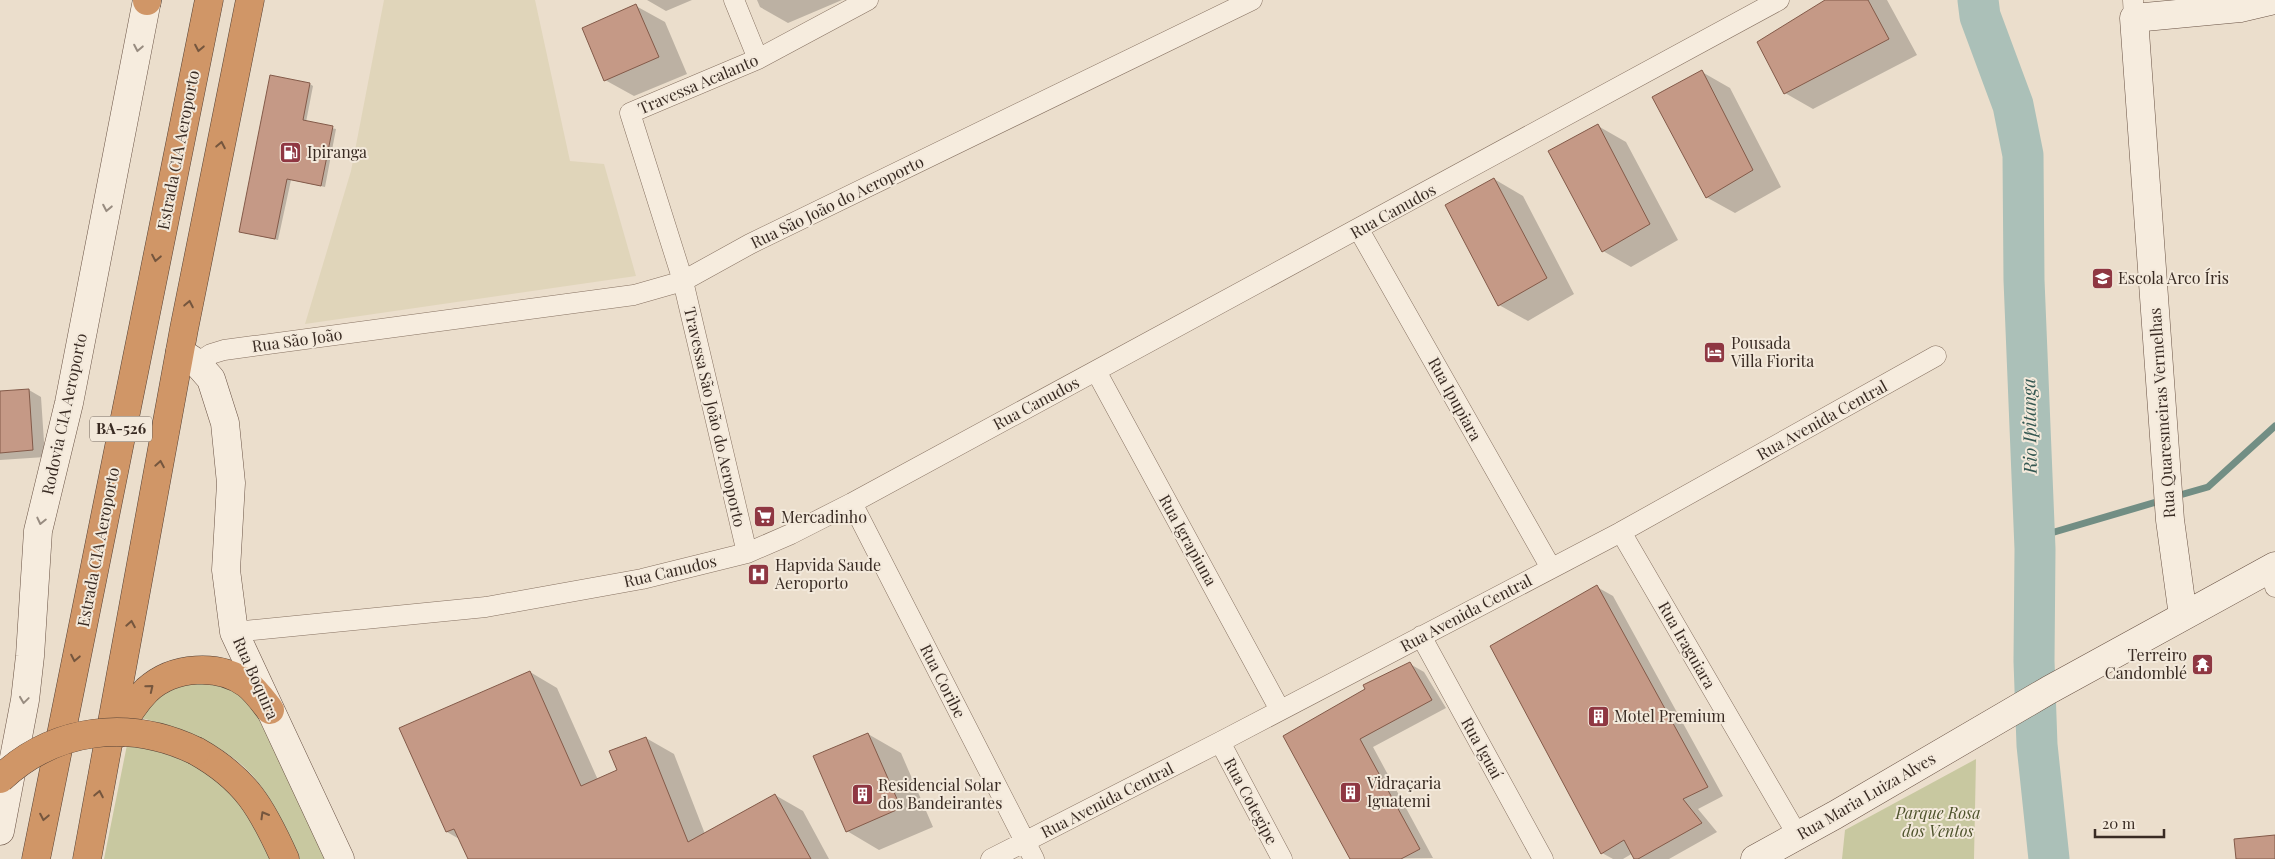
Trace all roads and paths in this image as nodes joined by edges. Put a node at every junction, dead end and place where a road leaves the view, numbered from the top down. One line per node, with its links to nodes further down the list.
1 (147, 0): 30 (street, Rodovia CIA Aeroporto / BA-526, one-way to 30)
2 (209, 0): 33 (highway, Estrada CIA Aeroporto / BA-526, one-way to 33)
3 (250, 0): 15 (highway, BA-526, one-way to 3)
4 (734, 0): 10 (street)
5 (868, 0): 10 (street, Travessa Acalanto)
6 (1252, 0): 12 (street, Rua São João do Aeroporto)
7 (1779, 0): 11 (street, Rua Canudos)
8 (2275, 0): 9 (street)
9 (2133, 9): 22 (street, Rua Quaresmeiras Vermelhas)
10 (758, 59): 12 (street, Travessa Acalanto)
11 (1359, 230): 16 (street, Rua Canudos); 20 (street, Rua Ipupiara)
12 (683, 281): 13 (street, Rua São João do Aeroporto); 19 (street, Travessa São João do Aeroporto)
13 (400, 326): 15 (street, Rua São João)
14 (1936, 356): 18 (street, Rua Avenida Central)
15 (188, 357): 23 (street, Rua Boquira); 28 (highway, BA-526, one-way to 15)
16 (1096, 371): 17 (street, Rua Canudos); 26 (street, Rua Igrapiuna)
17 (852, 503): 19 (street, Rua Canudos); 32 (street, Rua Coribe)
18 (1621, 532): 20 (street, Rua Avenida Central); 31 (street, Rua Iraguiara)
19 (747, 553): 23 (street, Rua Canudos)
20 (1551, 568): 24 (street, Rua Avenida Central)
21 (2274, 574): 22 (street, Rua Maria Luiza Alves)
22 (2183, 616): 31 (street, Rua Maria Luiza Alves)
23 (234, 632): 25 (street, Rua Boquira)
24 (1421, 636): 26 (street, Rua Avenida Central); 39 (street, Rua Iguaí)
25 (270, 710): 28 (highway, one-way to 25); 36 (street, Rua Boquira)
26 (1280, 710): 27 (street, Rua Avenida Central)
27 (1220, 742): 32 (street, Rua Avenida Central); 38 (street, Rua Cotegipe)
28 (106, 758): 34 (highway, BA-526, one-way to 28)
29 (0, 780): 35 (highway, one-way to 29, bridge)
30 (0, 831)
31 (1798, 836): 40 (street, Rua Maria Luiza Alves)
32 (1029, 850): 37 (street, Rua Avenida Central)
33 (36, 859)
34 (87, 859)
35 (285, 859)
36 (340, 859)
37 (991, 859)
38 (1282, 859)
39 (1543, 859)
40 (1755, 859)

